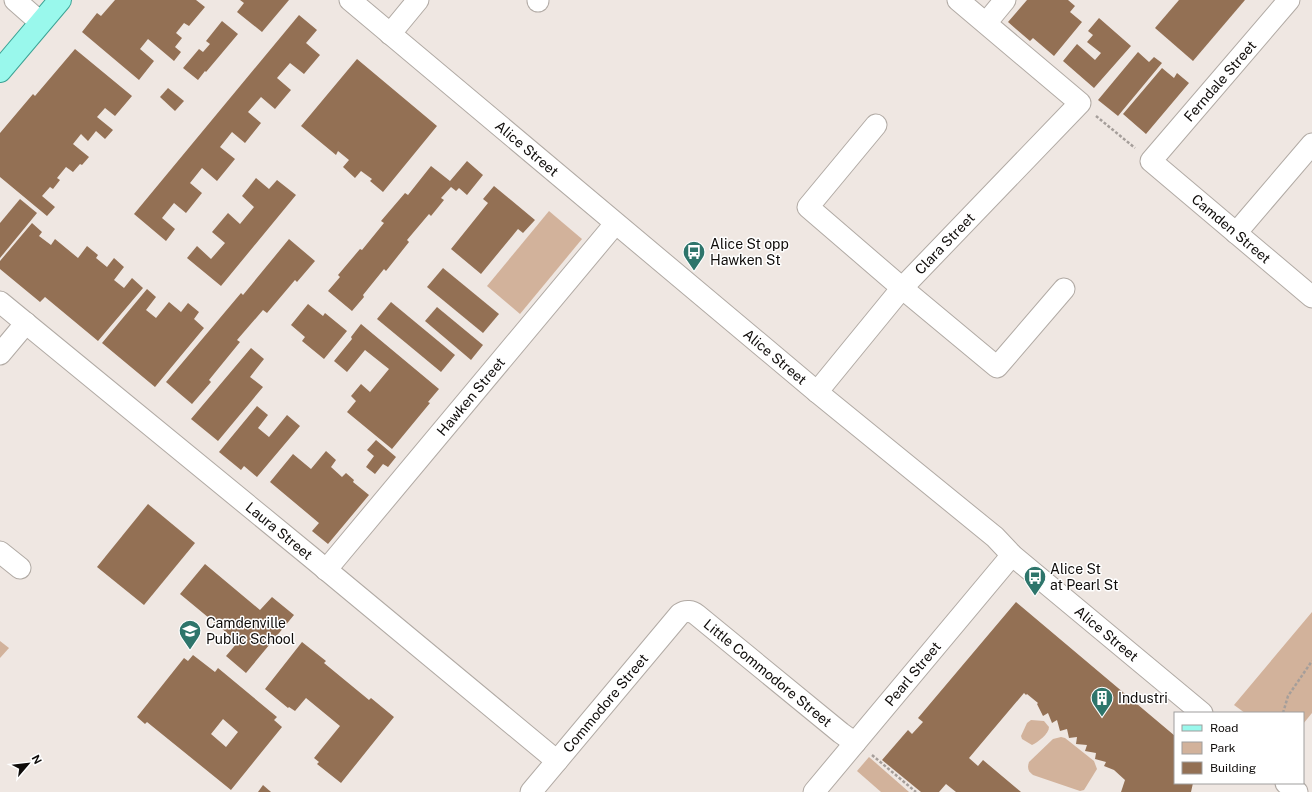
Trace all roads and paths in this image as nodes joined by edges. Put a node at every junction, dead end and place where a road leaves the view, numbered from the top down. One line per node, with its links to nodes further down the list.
1 (14, 0): 8 (street)
2 (60, 0): 8 (main road)
3 (350, 0): 10 (street, Alice Street)
4 (418, 0): 10 (street)
5 (958, 0): 9 (street)
6 (1005, 0): 9 (street)
7 (1289, 0): 15 (street, Ferndale Street)
8 (40, 22): 11 (main road)
9 (986, 23): 12 (street)
10 (390, 34): 16 (street, Alice Street)
11 (0, 71)
12 (1080, 103): 15 (path); 18 (street, Clara Street)
13 (876, 125): 18 (street)
14 (1312, 144): 17 (street)
15 (1151, 161): 17 (street, Camden Street)
16 (615, 224): 24 (street, Alice Street); 28 (street, Hawken Street)
17 (1236, 233): 20 (street, Camden Street)
18 (902, 288): 19 (street); 24 (street, Clara Street)
19 (1064, 289)
20 (1310, 290)
21 (0, 302): 22 (street, Laura Street)
22 (26, 323): 23 (street); 28 (street, Laura Street)
23 (0, 354)
24 (817, 392): 26 (street, Alice Street)
25 (0, 552): 27 (street)
26 (1012, 554): 31 (street, Alice Street); 33 (street, Pearl Street)
27 (20, 568)
28 (326, 570): 34 (street, Laura Street)
29 (680, 614): 33 (street, Little Commodore Street); 34 (street, Commodore Street)
30 (1312, 661): 32 (path)
31 (1201, 712)
32 (1283, 712)
33 (862, 747): 37 (street, Pearl Street); 38 (path)
34 (557, 761): 36 (street, Commodore Street)
35 (1287, 784): 39 (street)
36 (531, 792)
37 (814, 792)
38 (916, 792)
39 (1297, 792)

